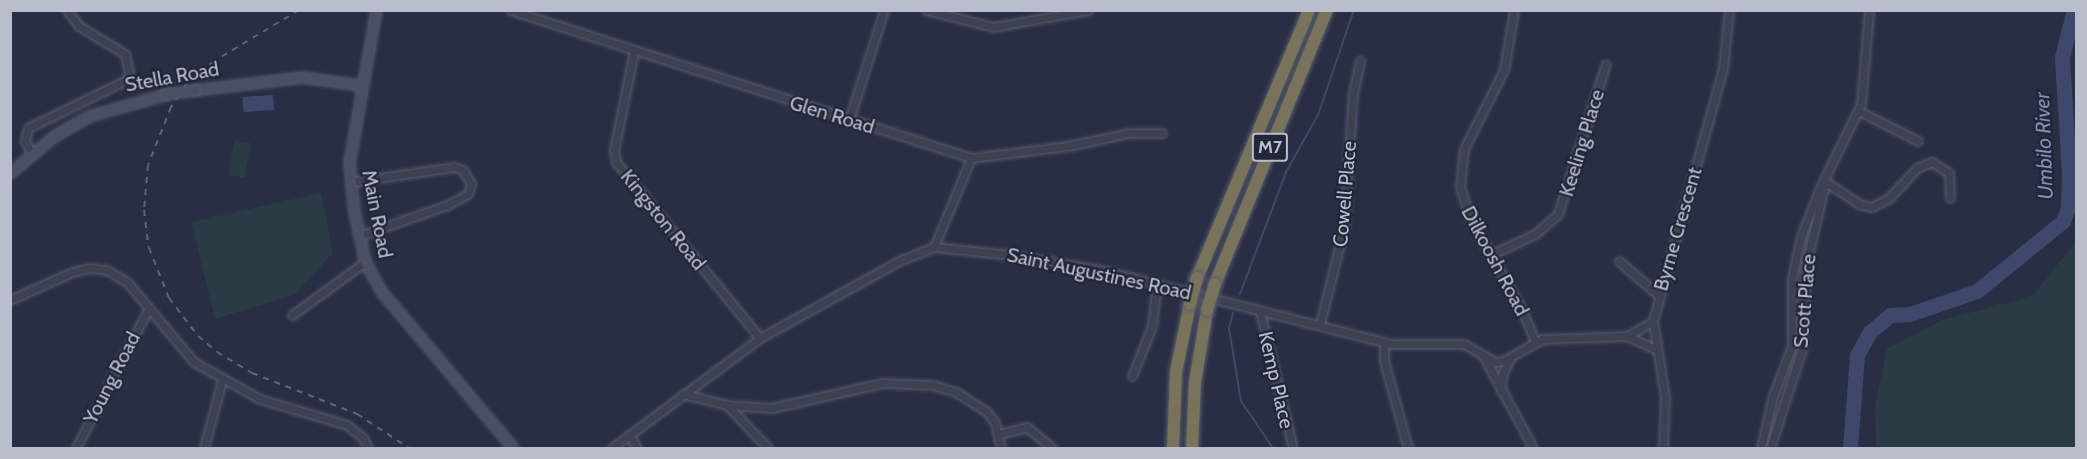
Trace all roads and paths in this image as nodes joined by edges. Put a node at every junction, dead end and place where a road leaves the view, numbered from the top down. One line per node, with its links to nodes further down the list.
1 (67, 10): 20 (street)
2 (376, 10): 15 (main road, Main Road)
3 (510, 10): 12 (street, Glen Road)
4 (884, 10): 17 (street)
5 (926, 10): 6 (street)
6 (1088, 10)
7 (1308, 10): 62 (highway, M7, bridge)
8 (1327, 10): 63 (highway, M7, bridge)
9 (1514, 10): 28 (street, Dilkoosh Road)
10 (1729, 10): 32 (street, Byrne Crescent)
11 (1869, 10): 16 (street, Scott Place)
12 (634, 51): 17 (street, Glen Road); 40 (street, Kingston Road)
13 (1360, 61): 38 (street, Cowell Place)
14 (1606, 64): 28 (street, Keeling Place)
15 (360, 85): 20 (main road, Stella Road, bridge); 23 (main road, Main Road)
16 (1859, 111): 19 (street); 24 (street, Scott Place)
17 (849, 120): 21 (street, Glen Road)
18 (1162, 133): 21 (street, Glen Road)
19 (1918, 141)
20 (32, 154): 22 (main road, Stella Road)
21 (971, 158): 27 (street)
22 (10, 173)
23 (350, 182): 26 (main road, Main Road); 26 (street)
24 (1825, 184): 25 (street); 68 (street, Scott Place); 69 (street, Scott Place)
25 (1950, 198)
26 (359, 236): 30 (main road, Main Road)
27 (933, 247): 31 (street, Saint Augustines Road); 40 (street, Saint Augustines Road)
28 (1491, 254): 41 (street, Dilkoosh Road)
29 (1619, 261): 32 (street)
30 (365, 262): 36 (street); 56 (main road, Main Road)
31 (1157, 283): 35 (street, Saint Augustines Road); 46 (street)
32 (1659, 296): 37 (street, Byrne Crescent)
33 (10, 300): 34 (street)
34 (148, 308): 47 (street); 53 (street, Young Road)
35 (1260, 310): 38 (street, Saint Augustines Road); 64 (street, Kemp Place)
36 (292, 315)
37 (1653, 321): 39 (street); 43 (street, Byrne Crescent)
38 (1320, 324): 42 (street, Saint Augustines Road)
39 (1627, 336): 41 (street); 43 (street)
40 (760, 338): 49 (street, Saint Augustines Road)
41 (1535, 341): 45 (street)
42 (1384, 343): 44 (street, Saint Augustines Road); 65 (street)
43 (1655, 349): 67 (street, Byrne Crescent)
44 (1484, 357): 45 (street, Saint Augustines Road); 48 (street)
45 (1511, 357): 48 (street)
46 (1132, 376)
47 (222, 380): 54 (street); 55 (street)
48 (1501, 393): 66 (street)
49 (683, 394): 50 (street); 52 (street, Saint Augustines Road)
50 (727, 405): 51 (street); 59 (street)
51 (999, 434): 60 (street); 61 (street)
52 (628, 435): 57 (street, Saint Augustines Road); 58 (street)
53 (76, 448)
54 (204, 448)
55 (368, 448)
56 (513, 448)
57 (612, 448)
58 (637, 448)
59 (768, 448)
60 (1001, 448)
61 (1052, 448)
62 (1173, 448)
63 (1192, 448)
64 (1293, 448)
65 (1408, 448)
66 (1533, 448)
67 (1663, 448)
68 (1761, 448)
69 (1770, 448)

